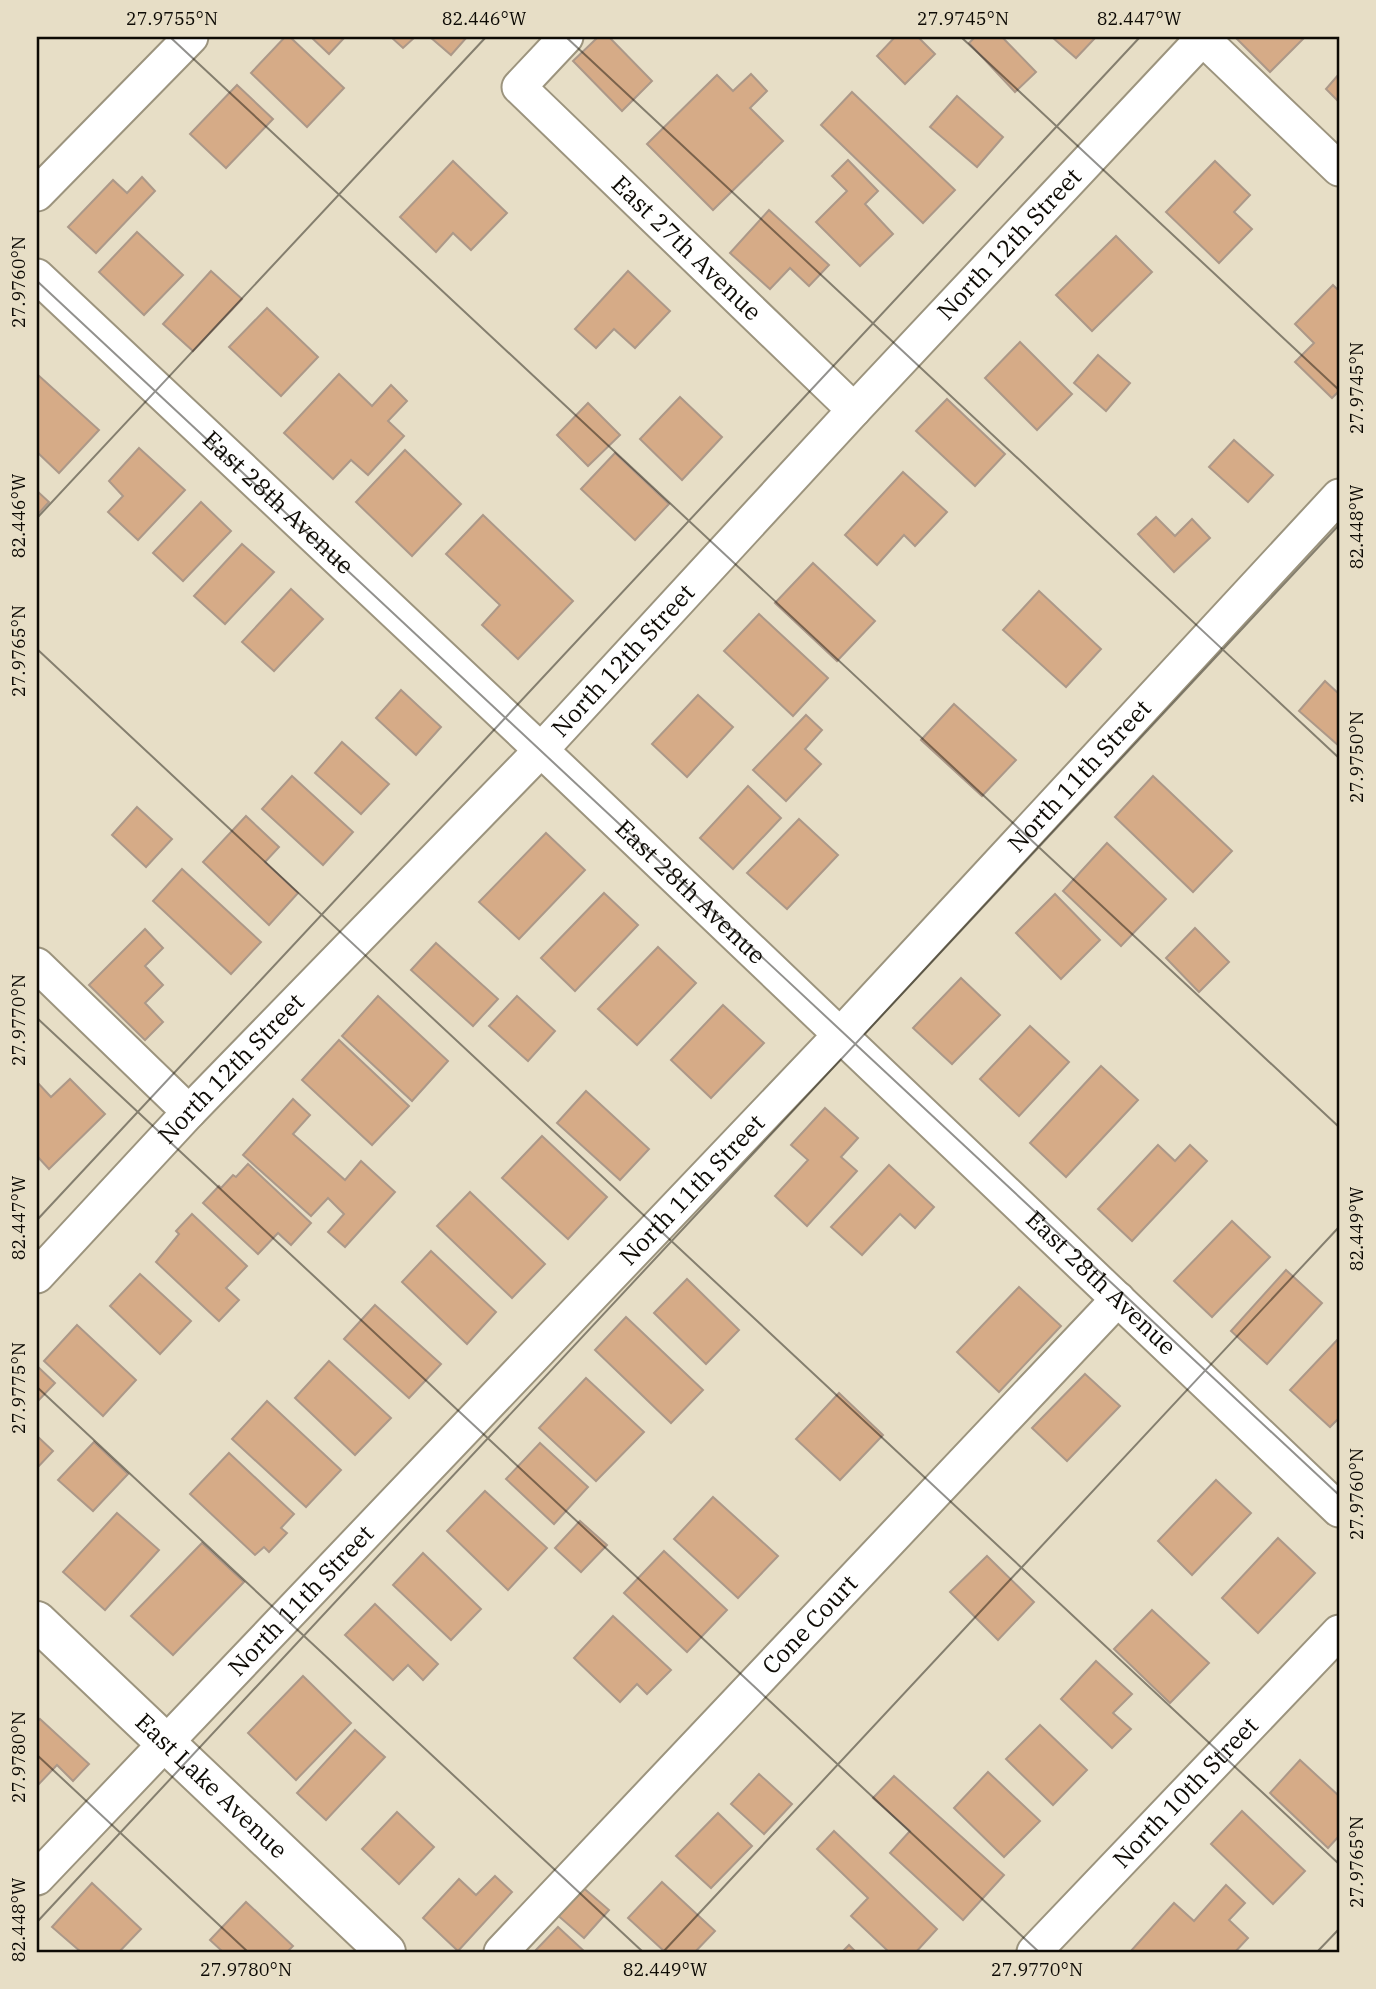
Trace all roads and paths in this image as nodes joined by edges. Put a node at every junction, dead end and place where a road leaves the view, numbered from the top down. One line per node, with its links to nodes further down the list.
1 (191, 37): 5 (street)
2 (566, 37): 7 (street, East 27th Avenue)
3 (1203, 37): 4 (street); 7 (street, North 12th Street)
4 (1339, 169)
5 (37, 194)
6 (37, 276): 9 (street, East 28th Avenue)
7 (854, 410): 9 (street, North 12th Street)
8 (1339, 496): 11 (street, North 11th Street)
9 (541, 750): 11 (street, East 28th Avenue); 12 (street, North 12th Street)
10 (37, 965): 12 (street)
11 (840, 1035): 14 (street, East 28th Avenue); 18 (street, North 11th Street)
12 (189, 1112): 13 (street, North 12th Street)
13 (37, 1276)
14 (1118, 1299): 15 (street, East 28th Avenue); 21 (street, Cone Court)
15 (1339, 1510)
16 (37, 1620): 18 (street, East Lake Avenue)
17 (1339, 1632): 22 (street, North 10th Street)
18 (165, 1742): 19 (street, North 11th Street); 20 (street, East Lake Avenue)
19 (37, 1878)
20 (386, 1952)
21 (501, 1952)
22 (1034, 1952)

